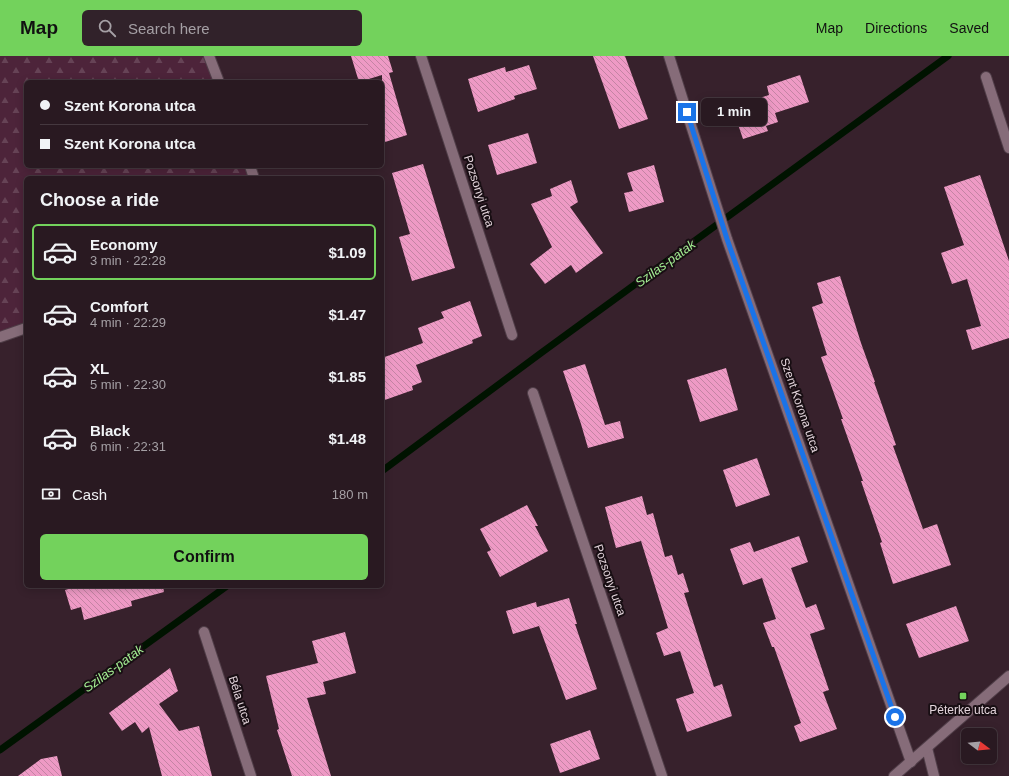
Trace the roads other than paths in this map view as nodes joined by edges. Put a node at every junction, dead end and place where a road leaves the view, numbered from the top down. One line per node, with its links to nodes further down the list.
1 (209, 56): 5 (street)
2 (421, 56): 8 (street, Pozsonyi utca)
3 (669, 56): 14 (street, Szent Korona utca)
4 (986, 77): 6 (street)
5 (218, 80)
6 (1009, 148)
7 (24, 329): 9 (street)
8 (512, 335)
9 (0, 337)
10 (533, 393): 16 (street, Pozsonyi utca)
11 (204, 632): 15 (street, Béla utca)
12 (1009, 676): 13 (street)
13 (926, 748): 14 (street); 18 (street)
14 (911, 762): 17 (street)
15 (252, 776)
16 (662, 776)
17 (894, 776)
18 (934, 776)

